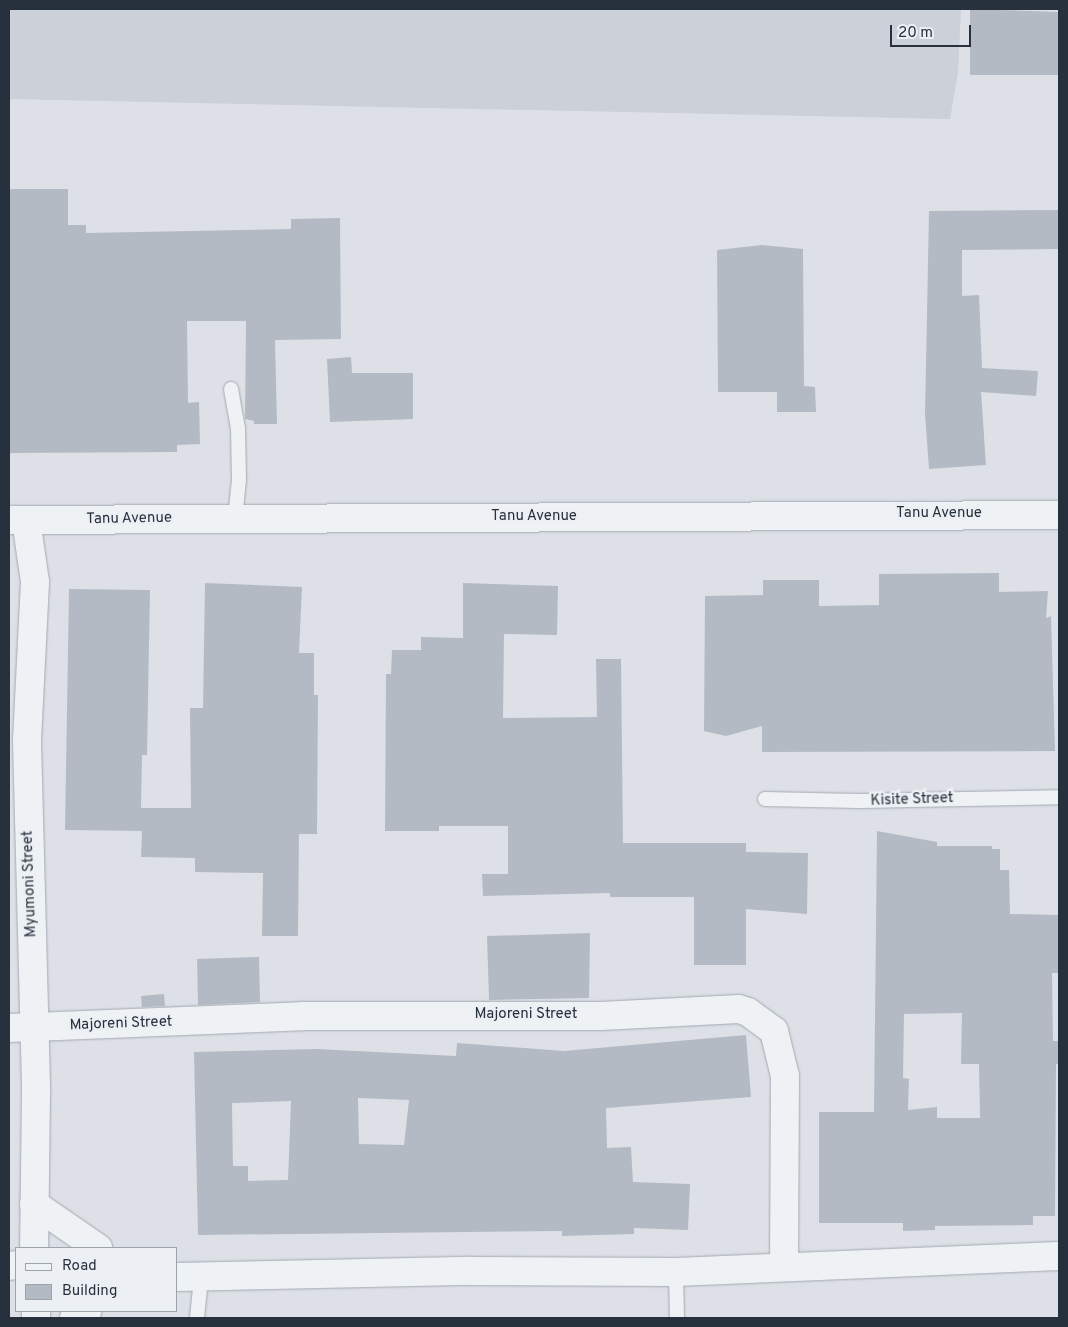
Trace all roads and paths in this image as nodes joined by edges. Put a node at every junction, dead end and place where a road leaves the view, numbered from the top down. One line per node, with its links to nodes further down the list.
1 (231, 389): 3 (lane)
2 (1059, 515): 3 (street, Tanu Avenue)
3 (236, 517): 4 (street, Tanu Avenue)
4 (17, 520): 7 (street, Myumoni Street)
5 (1059, 797): 6 (lane, Kisite Street)
6 (765, 799)
7 (19, 880): 8 (street, Myumoni Street)
8 (22, 1027): 9 (street, Myumoni Street); 13 (street, Majoreni Street)
9 (34, 1204): 10 (street, Myumoni Street); 11 (street)
10 (34, 1247)
11 (97, 1247)
12 (1059, 1256): 13 (street)
13 (784, 1266): 14 (street)
14 (676, 1272): 15 (street); 19 (lane)
15 (189, 1278): 18 (lane)
16 (85, 1312): 17 (street)
17 (74, 1318)
18 (197, 1318)
19 (677, 1318)

